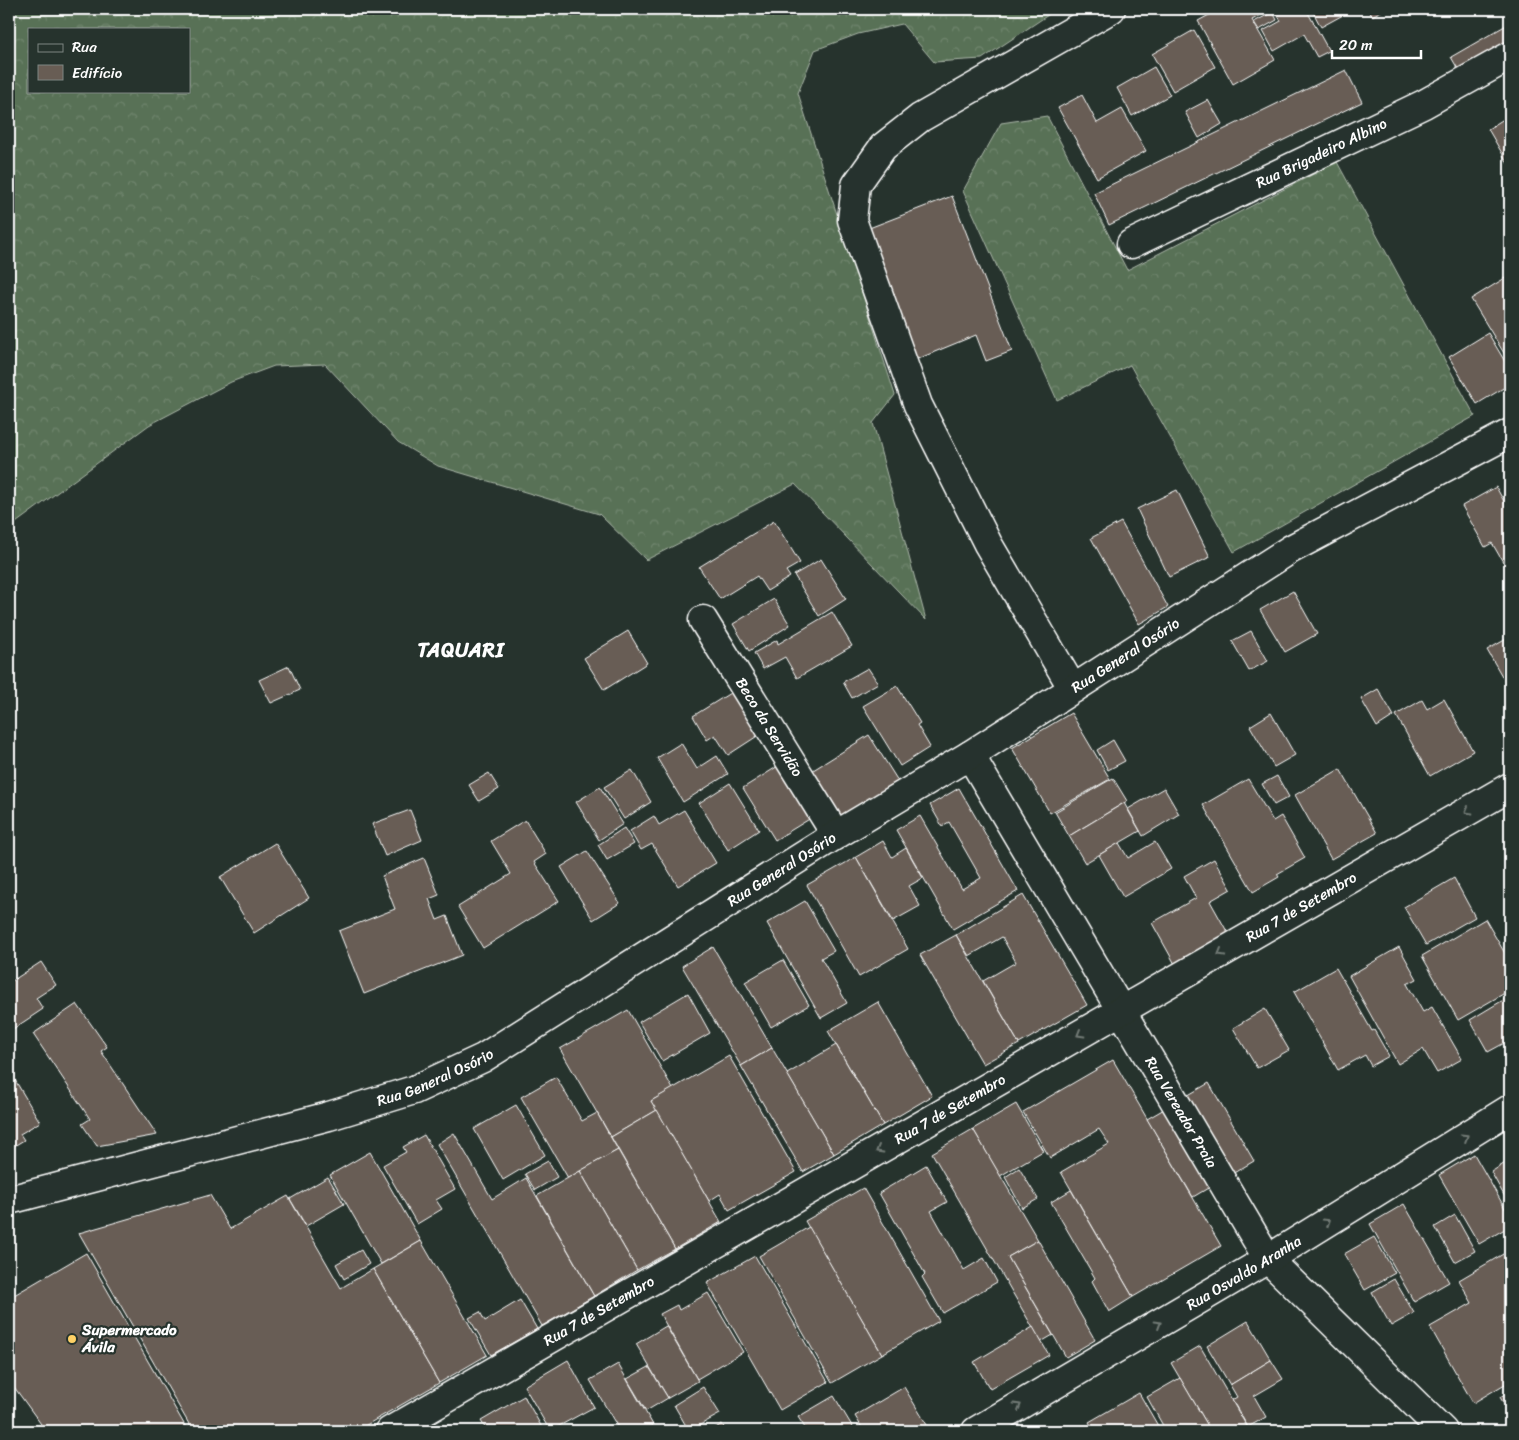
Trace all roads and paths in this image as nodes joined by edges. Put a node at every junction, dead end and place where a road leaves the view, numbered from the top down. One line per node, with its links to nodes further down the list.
1 (1111, 9): 6 (street)
2 (1510, 56): 3 (street, Rua Brigadeiro Albino)
3 (1131, 244)
4 (1510, 433): 6 (street, Rua General Osório)
5 (703, 620): 9 (street, Beco da Servidão)
6 (1072, 689): 7 (street, Rua General Osório)
7 (970, 755): 9 (street, Rua General Osório); 10 (street, Rua Vereador Praia)
8 (1510, 787): 10 (street, Rua 7 de Setembro, one-way to 10)
9 (836, 835): 12 (street, Rua General Osório)
10 (1120, 1011): 13 (street, Rua Vereador Praia); 14 (street, Rua 7 de Setembro, one-way to 14)
11 (1510, 1109): 13 (street, Rua Osvaldo Aranha, one-way to 11)
12 (9, 1200)
13 (1268, 1259): 15 (street, Rua Osvaldo Aranha, one-way to 13); 16 (street, Rua Vereador Praia)
14 (390, 1431)
15 (976, 1431)
16 (1443, 1431)

